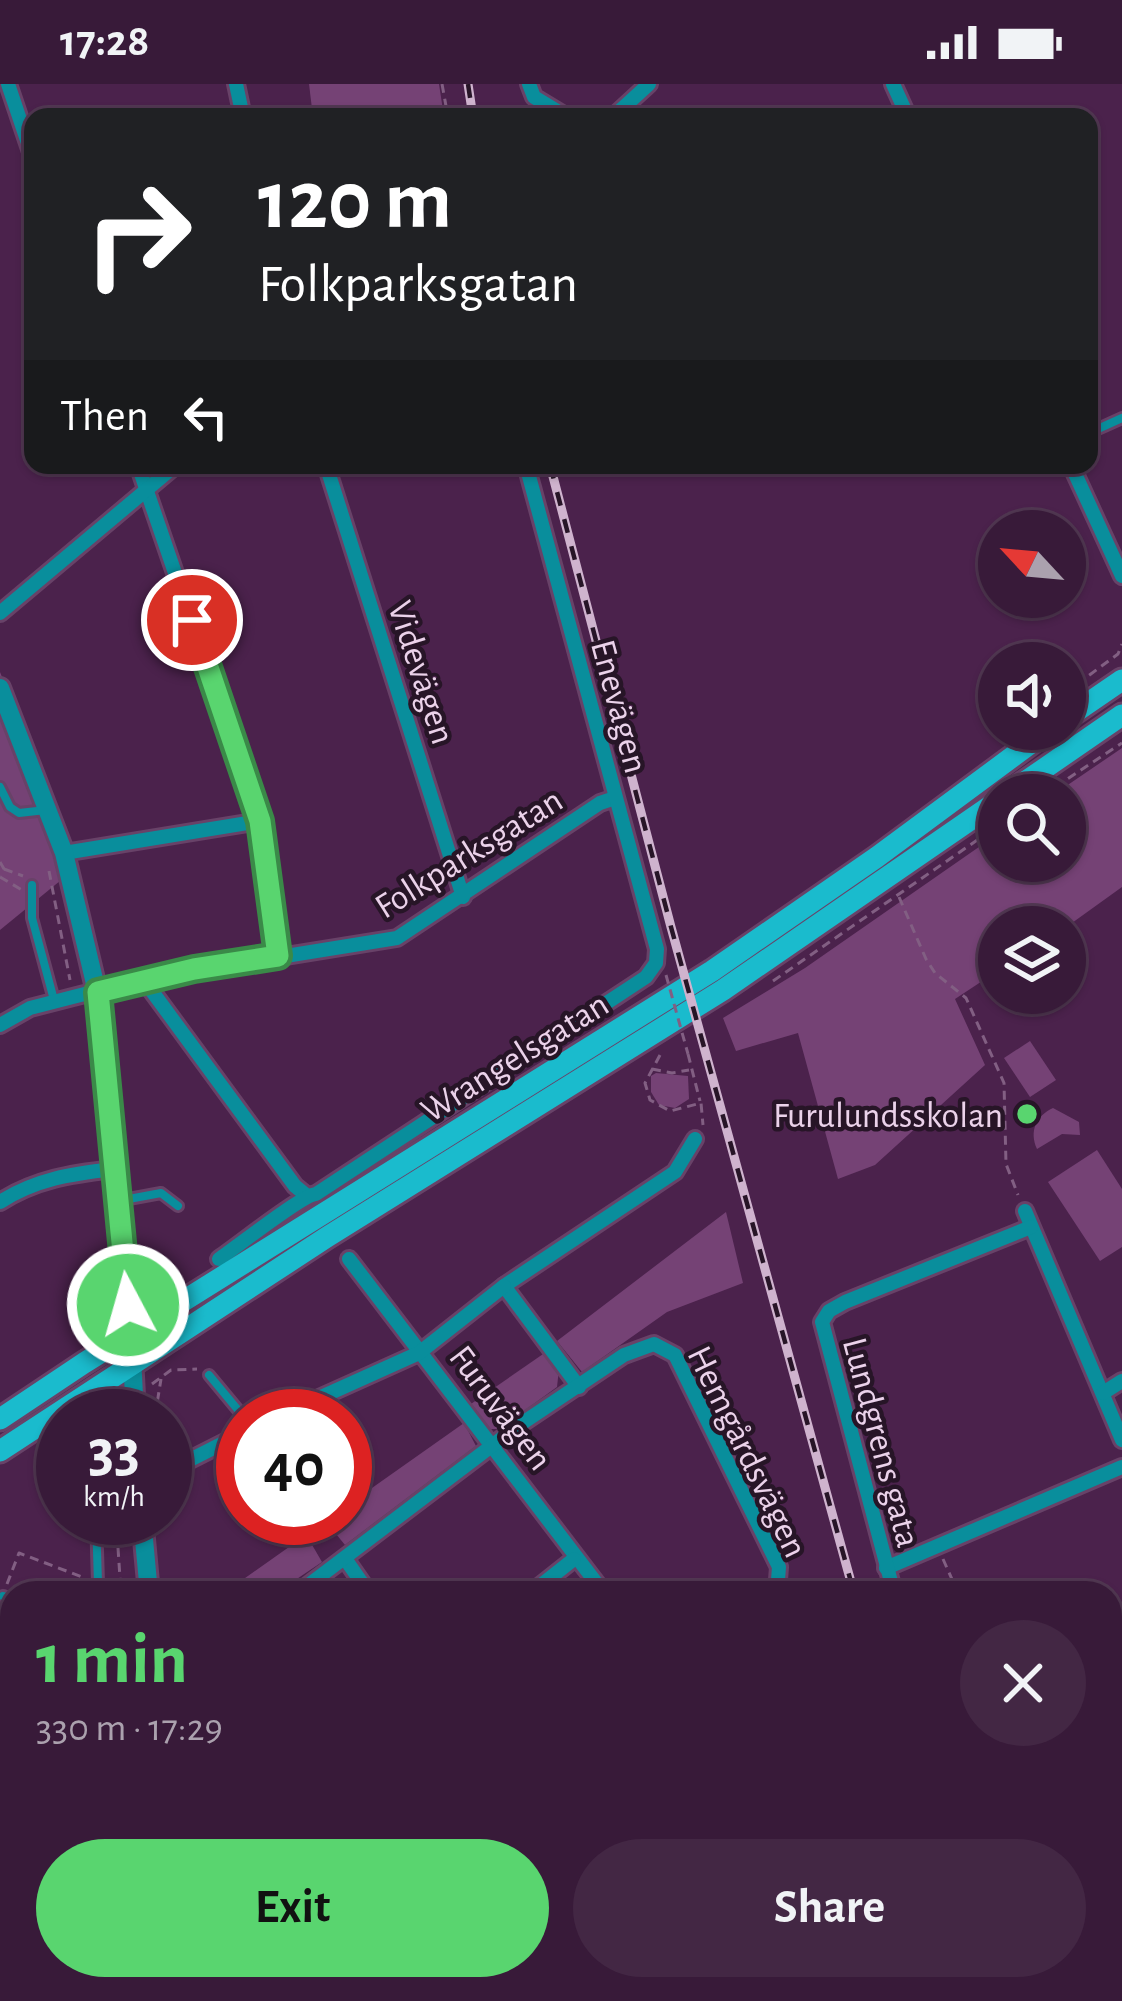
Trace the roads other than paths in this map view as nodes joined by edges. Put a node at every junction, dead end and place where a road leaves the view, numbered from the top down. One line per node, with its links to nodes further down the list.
1 (8, 84): 6 (street)
2 (529, 84): 4 (street)
3 (649, 84): 5 (street)
4 (548, 108)
5 (623, 108)
6 (24, 131)
7 (141, 474): 12 (street)
8 (164, 474): 12 (street)
9 (329, 474): 28 (street, Videvägen)
10 (528, 474): 22 (street, Enevägen)
11 (1075, 474): 13 (street)
12 (146, 488): 14 (street); 25 (street)
13 (1122, 576)
14 (0, 613)
15 (1122, 680): 17 (main road)
16 (0, 688): 23 (street)
17 (1086, 705)
18 (1122, 715): 20 (main road, Wrangelsgatan)
19 (1022, 750): 46 (main road, Wrangelsgatan)
20 (1037, 774)
21 (0, 788): 23 (lane)
22 (615, 798): 28 (street, Folkparksgatan); 30 (street, Enevägen)
23 (47, 809): 26 (street)
24 (978, 815): 48 (main road, Wrangelsgatan)
25 (260, 821): 26 (street); 29 (street)
26 (64, 853): 32 (street)
27 (32, 885): 33 (lane)
28 (463, 897): 29 (street, Folkparksgatan)
29 (278, 956): 31 (street, Folkparksgatan)
30 (661, 969): 37 (street, Wrangelsgatan)
31 (143, 979): 32 (street, Folkparksgatan); 37 (street)
32 (98, 992): 33 (street, Folkparksgatan); 36 (street)
33 (54, 1000): 34 (street, Folkparksgatan)
34 (0, 1024)
35 (695, 1139): 45 (street)
36 (113, 1169): 38 (street); 39 (street)
37 (306, 1195): 43 (street, Wrangelsgatan)
38 (116, 1201): 40 (lane); 46 (street)
39 (0, 1202)
40 (178, 1206)
41 (1024, 1211): 42 (street)
42 (1031, 1227): 55 (street); 65 (street, Lundgrens gata)
43 (219, 1259)
44 (349, 1259): 47 (street, Furuvägen)
45 (504, 1286): 47 (street); 51 (street)
46 (131, 1336): 48 (street); 56 (main road, Wrangelsgatan)
47 (419, 1353): 54 (street); 58 (street, Furuvägen)
48 (132, 1365): 52 (street); 59 (main road, Wrangelsgatan)
49 (209, 1375): 53 (lane)
50 (1122, 1381): 55 (street)
51 (579, 1387): 58 (street); 72 (street, Hemgårdsvägen)
52 (133, 1389)
53 (221, 1389)
54 (339, 1389)
55 (1103, 1393): 57 (street)
56 (0, 1419)
57 (1122, 1440)
58 (492, 1448): 63 (street, Furuvägen); 64 (street)
59 (0, 1450)
60 (1122, 1467): 65 (street)
61 (96, 1545): 66 (lane)
62 (145, 1545): 67 (street)
63 (574, 1559): 70 (street); 71 (street, Furuvägen)
64 (346, 1560): 68 (street); 69 (street)
65 (886, 1568): 73 (street, Lundgrens gata)
66 (96, 1581)
67 (148, 1581)
68 (315, 1581)
69 (361, 1581)
70 (546, 1581)
71 (593, 1581)
72 (778, 1581)
73 (890, 1581)

